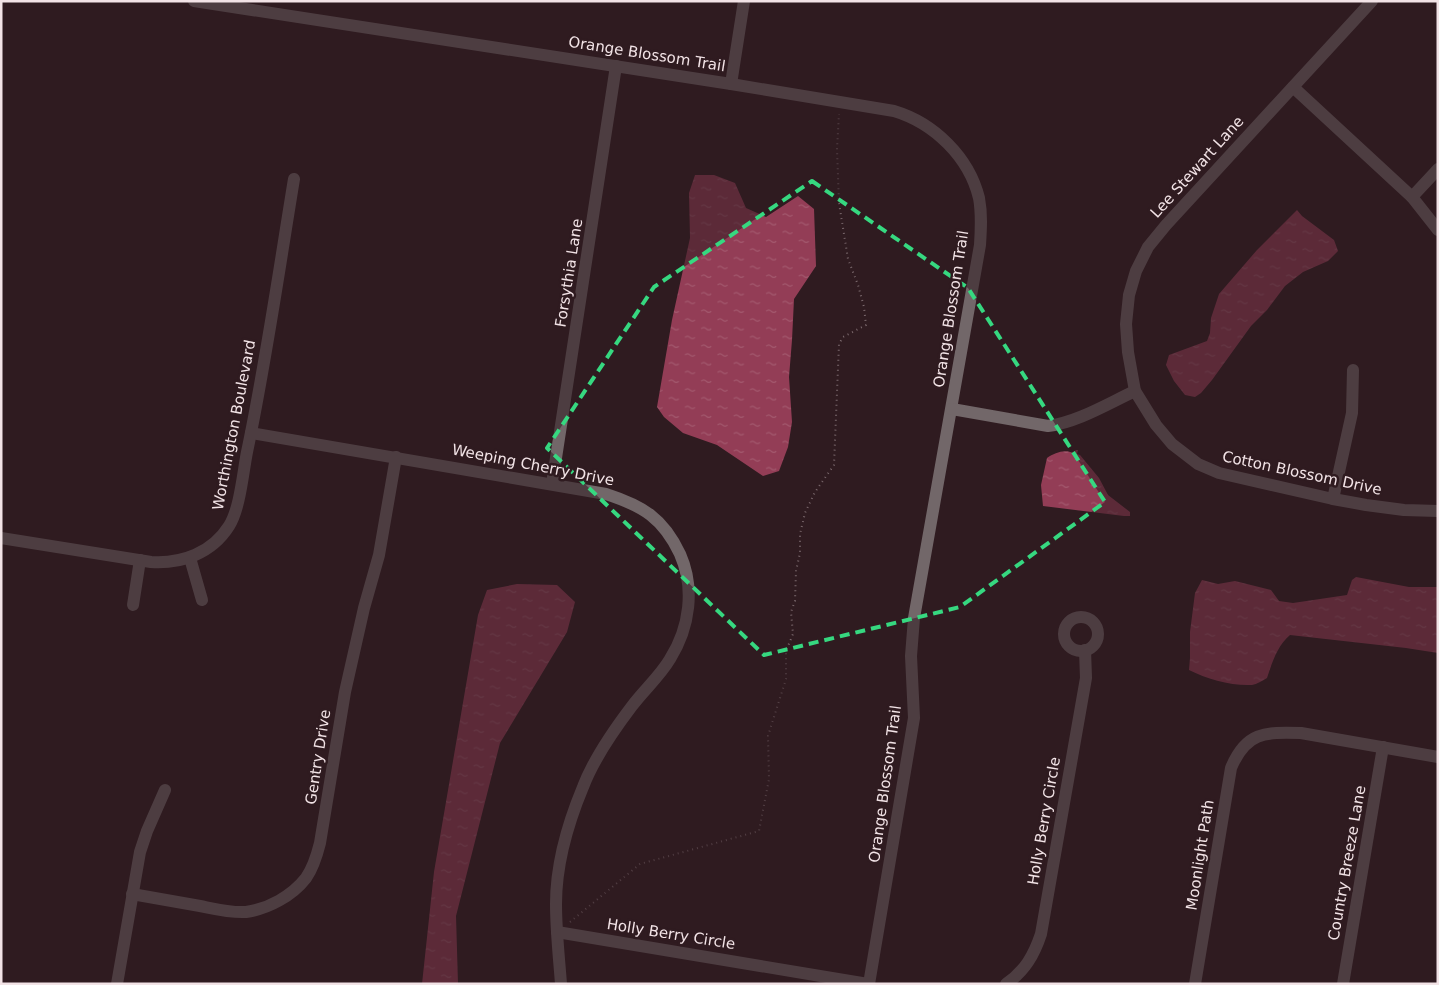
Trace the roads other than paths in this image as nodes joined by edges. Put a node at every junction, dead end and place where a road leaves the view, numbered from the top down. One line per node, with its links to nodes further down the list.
1 (194, 1): 4 (street, Orange Blossom Trail)
2 (744, 1): 5 (street)
3 (1372, 1): 6 (street, Lee Stewart Lane)
4 (616, 66): 5 (street, Orange Blossom Trail); 16 (street, Forsythia Lane)
5 (731, 84): 13 (street, Orange Blossom Trail)
6 (1294, 87): 9 (street); 12 (street, Lee Stewart Lane)
7 (1438, 170): 9 (street)
8 (294, 179): 14 (street, Worthington Boulevard)
9 (1412, 198): 10 (street)
10 (1438, 230)
11 (1353, 370): 17 (street)
12 (1135, 391): 13 (street); 17 (street, Cotton Blossom Drive)
13 (952, 409): 32 (street, Orange Blossom Trail)
14 (252, 433): 15 (street, Weeping Cherry Drive); 20 (street, Worthington Boulevard)
15 (396, 457): 16 (street, Weeping Cherry Drive); 28 (street, Gentry Drive)
16 (552, 484): 29 (street, Weeping Cherry Drive)
17 (1333, 499): 18 (street, Cotton Blossom Drive)
18 (1438, 511)
19 (1, 538): 21 (street, Worthington Boulevard)
20 (190, 558): 21 (street, Worthington Boulevard); 22 (street)
21 (140, 560): 23 (street)
22 (202, 600)
23 (133, 605)
24 (1085, 650): 33 (street, Holly Berry Circle)
25 (1383, 748): 26 (street); 34 (street, Moonlight Path); 35 (street, Country Breeze Lane)
26 (1438, 757)
27 (165, 790): 28 (street)
28 (132, 894): 30 (street)
29 (558, 932): 31 (street, Weeping Cherry Drive); 32 (street, Holly Berry Circle)
30 (117, 984)
31 (560, 984)
32 (869, 984)
33 (1006, 984)
34 (1195, 984)
35 (1343, 984)

